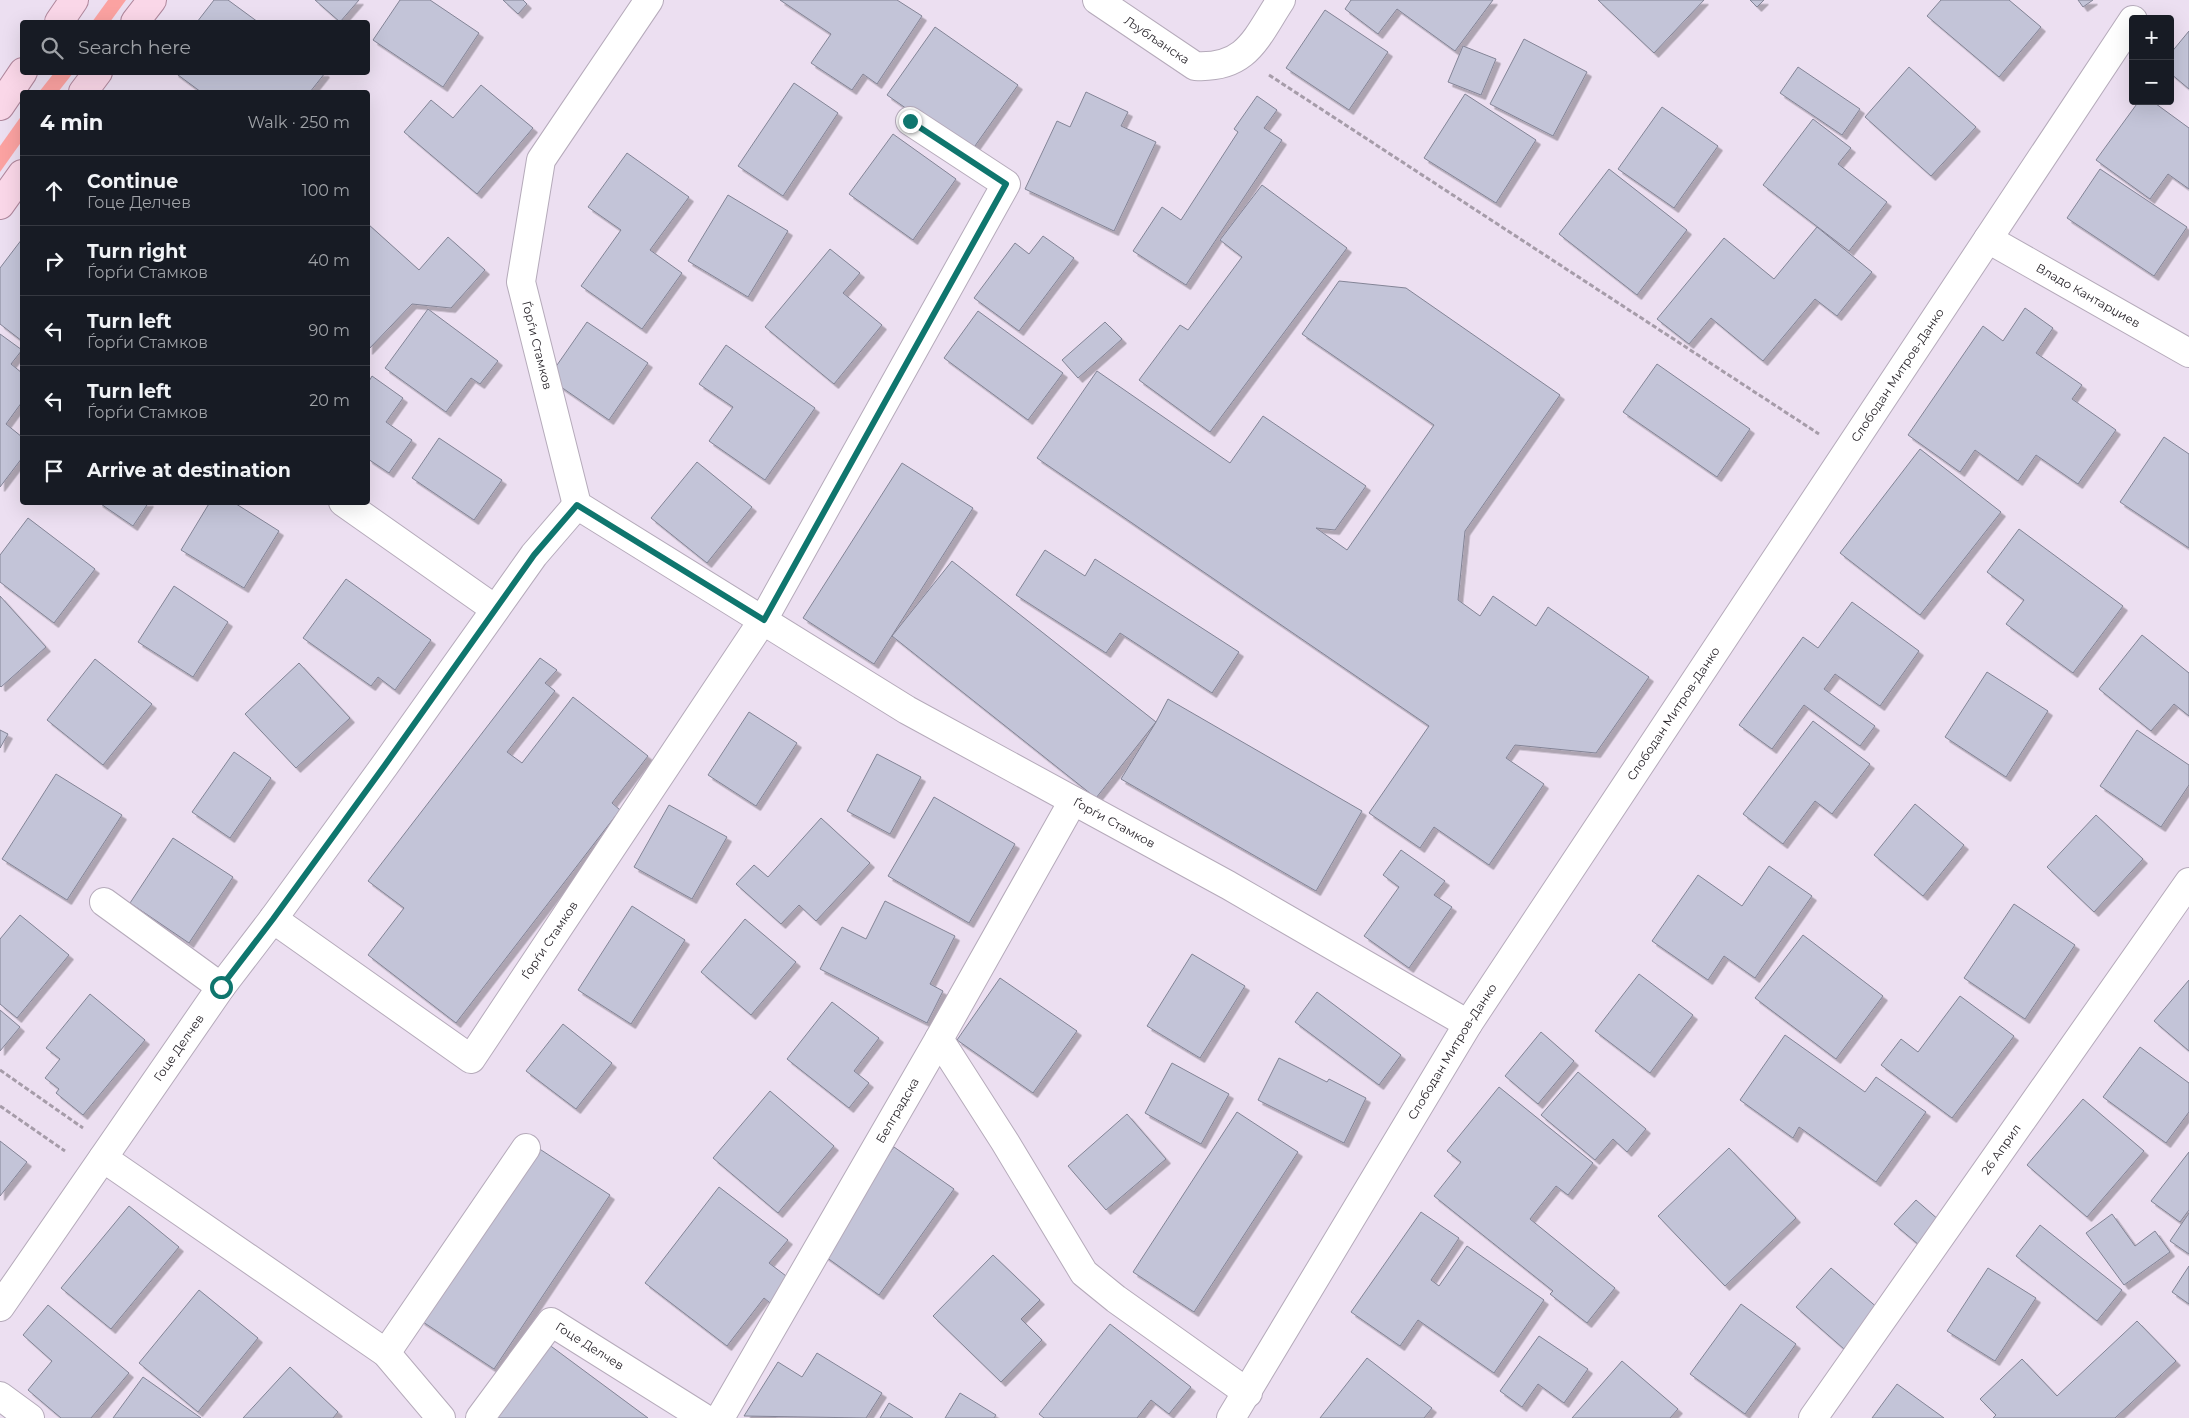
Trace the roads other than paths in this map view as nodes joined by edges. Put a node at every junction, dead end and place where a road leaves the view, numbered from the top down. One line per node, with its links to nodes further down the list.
1 (74, 0): 8 (main road)
2 (152, 0): 9 (main road)
3 (648, 0): 21 (street, Ѓорѓи Стамков)
4 (1097, 0): 5 (street, Љубљанска)
5 (1280, 0)
6 (2146, 0): 7 (street, Слободан Митров-Данко)
7 (2136, 15)
8 (60, 20)
9 (137, 20)
10 (2129, 25): 18 (street, Слободан Митров-Данко)
11 (22, 75): 14 (main road)
12 (96, 75): 13 (main road)
13 (84, 90)
14 (0, 106)
15 (910, 121): 23 (street, Ѓорѓи Стамков)
16 (20, 177): 17 (main road)
17 (0, 204)
18 (1988, 239): 19 (street, Владо Кантарџиев); 29 (street, Слободан Митров-Данко)
19 (2189, 353)
20 (347, 505): 22 (street)
21 (577, 505): 22 (street, Гоце Делчев); 23 (street, Ѓорѓи Стамков)
22 (495, 609): 27 (street, Гоце Делчев)
23 (764, 620): 24 (street, Ѓорѓи Стамков); 27 (street, Ѓорѓи Стамков)
24 (1073, 801): 29 (street, Ѓорѓи Стамков); 30 (street, Белградска)
25 (2189, 882): 43 (street, 26 Април)
26 (104, 902): 28 (street)
27 (273, 919): 28 (street, Гоце Делчев)
28 (221, 987): 32 (street, Гоце Делчев)
29 (1468, 1024): 35 (street, Слободан Митров-Данко)
30 (939, 1039): 35 (street); 41 (street, Белградска)
31 (526, 1148): 34 (street)
32 (102, 1158): 33 (street, Гоце Делчев); 34 (street)
33 (0, 1307)
34 (386, 1353): 38 (street)
35 (1248, 1393): 42 (street, Слободан Митров-Данко)
36 (0, 1396): 37 (street)
37 (30, 1418)
38 (442, 1418)
39 (480, 1418): 40 (street, Гоце Делчев)
40 (704, 1418)
41 (720, 1418)
42 (1231, 1418)
43 (1813, 1418)

